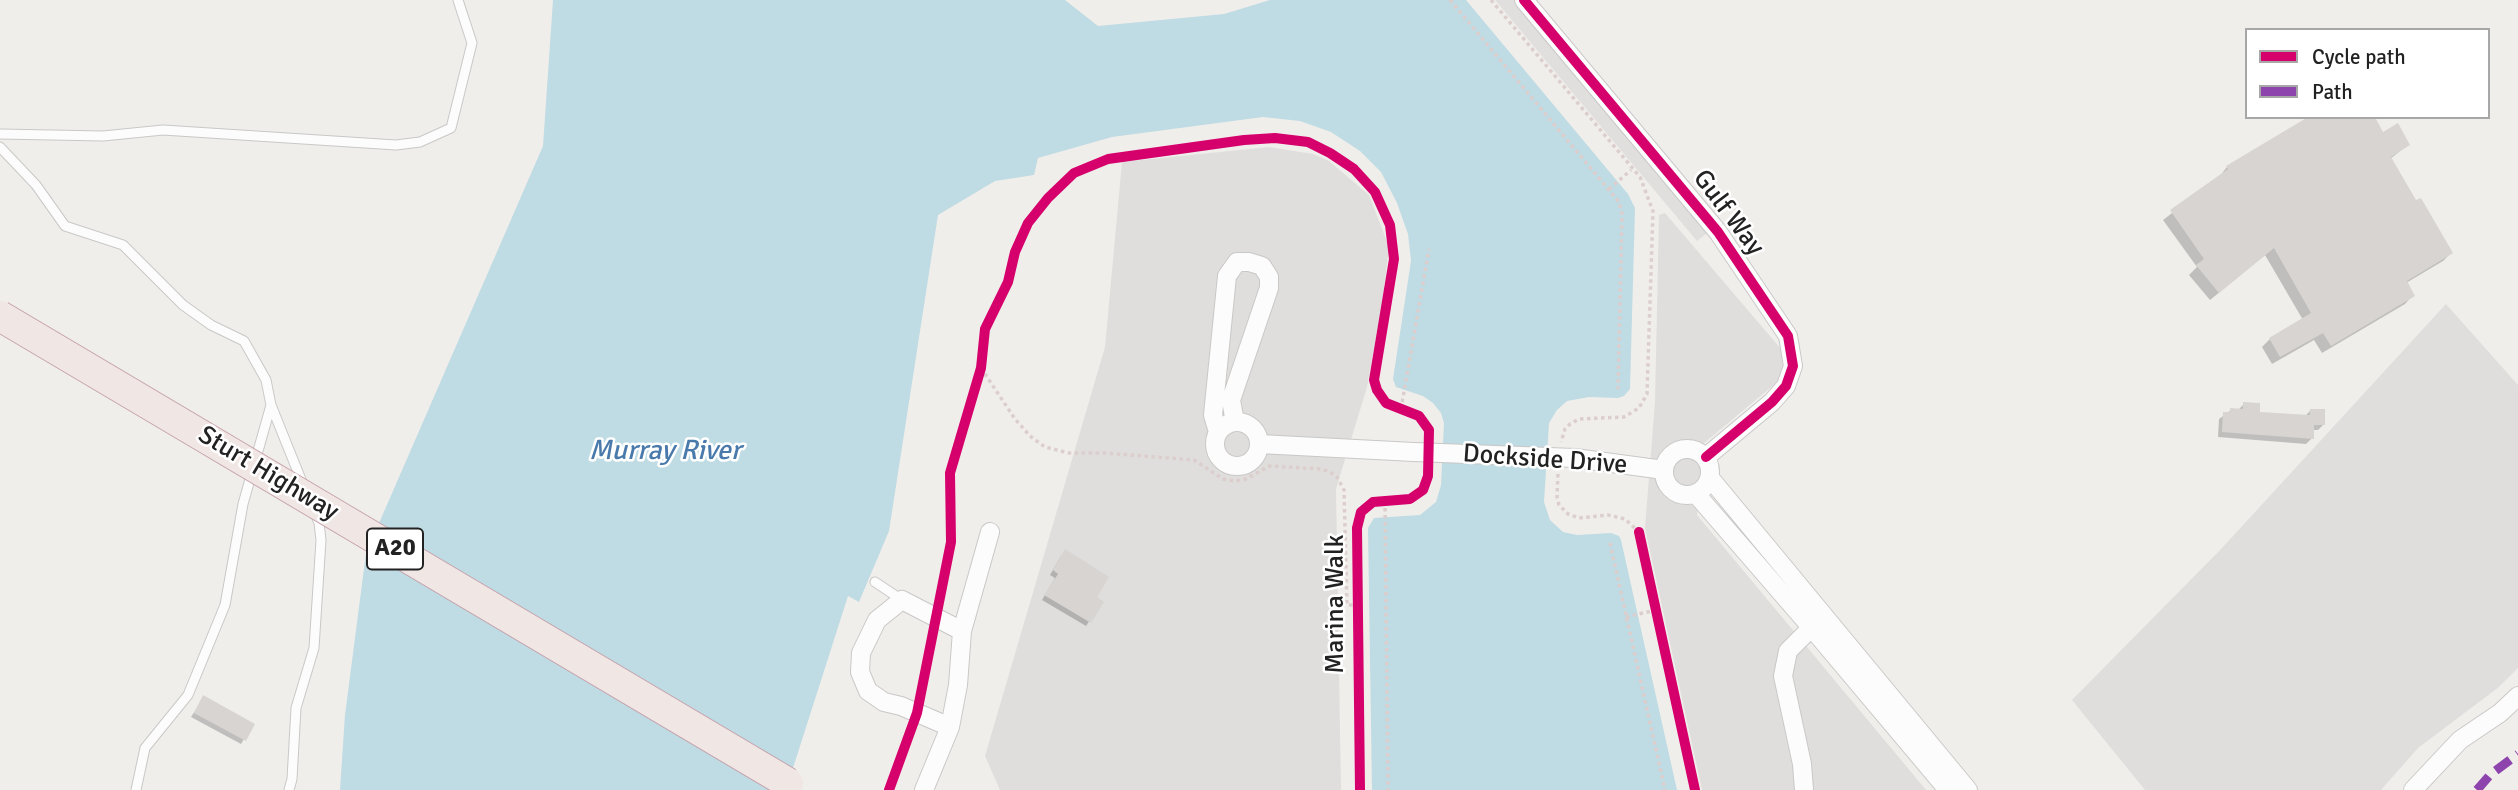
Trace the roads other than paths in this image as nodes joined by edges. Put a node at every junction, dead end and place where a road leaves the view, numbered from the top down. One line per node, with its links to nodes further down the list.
1 (458, 0): 3 (lane)
2 (1524, 0): 10 (street, Gulf Way)
3 (0, 134)
4 (0, 147): 6 (lane)
5 (0, 316): 21 (highway, Sturt Highway / A20, bridge)
6 (271, 405): 22 (lane); 23 (lane)
7 (1235, 422): 8 (street); 8 (street); 9 (street)
8 (1218, 432): 9 (street)
9 (1259, 444): 11 (street, Dockside Drive, bridge)
10 (1706, 457): 11 (street); 12 (street)
11 (1664, 470): 13 (street)
12 (1710, 478): 13 (street); 17 (street)
13 (1696, 494): 17 (street)
14 (990, 532): 18 (street)
15 (875, 582): 16 (lane)
16 (902, 600): 18 (street); 20 (street)
17 (1818, 621): 25 (street); 26 (street); 27 (street)
18 (962, 631): 20 (street)
19 (2518, 696): 28 (street)
20 (950, 727): 24 (street)
21 (789, 783)
22 (136, 790)
23 (289, 790)
24 (924, 790)
25 (1804, 790)
26 (1948, 790)
27 (1968, 790)
28 (2413, 790)

